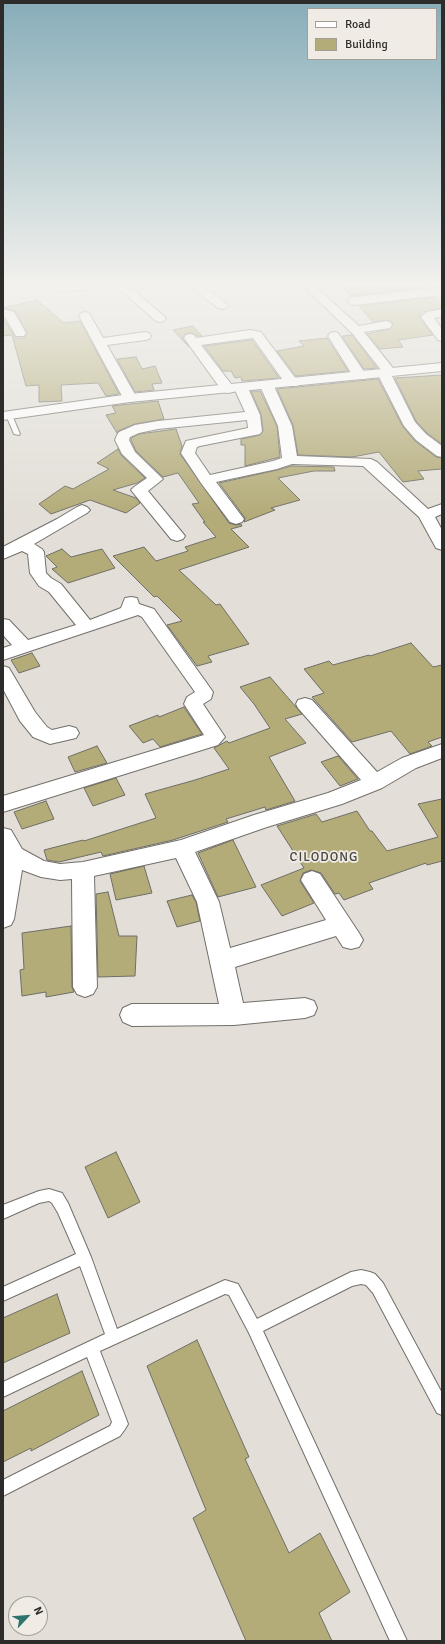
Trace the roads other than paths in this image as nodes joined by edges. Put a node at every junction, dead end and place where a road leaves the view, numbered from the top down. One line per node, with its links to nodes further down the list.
1 (111, 363): 12 (street)
2 (212, 363): 11 (street)
3 (277, 363): 9 (street)
4 (352, 363): 8 (street)
5 (380, 363): 7 (street)
6 (442, 367): 7 (street)
7 (387, 373): 8 (street); 16 (street)
8 (360, 376): 9 (street)
9 (292, 383): 10 (street)
10 (267, 386): 11 (street); 17 (street)
11 (234, 388): 12 (street); 14 (street)
12 (130, 398): 13 (street)
13 (6, 415): 15 (lane)
14 (253, 415): 18 (street); 23 (street)
15 (18, 434)
16 (442, 453)
17 (290, 460): 18 (street); 21 (street)
18 (206, 480): 22 (street)
19 (442, 509): 21 (street)
20 (82, 510): 24 (street)
21 (426, 515): 25 (street)
22 (236, 519)
23 (177, 536)
24 (22, 544): 26 (street); 28 (street)
25 (442, 545)
26 (3, 554)
27 (3, 624): 29 (street)
28 (87, 627): 29 (street); 36 (street)
29 (24, 647): 30 (street)
30 (3, 654)
31 (3, 672): 33 (street)
32 (306, 704): 35 (street)
33 (69, 733)
34 (442, 751): 35 (street)
35 (375, 783): 38 (street)
36 (3, 804)
37 (3, 836): 39 (street)
38 (182, 848): 40 (street); 43 (street)
39 (14, 855): 40 (street); 42 (street)
40 (82, 870): 44 (street)
41 (312, 880): 43 (street)
42 (3, 919)
43 (222, 961): 46 (street)
44 (85, 987)
45 (305, 1008): 46 (street)
46 (234, 1014): 47 (street)
47 (132, 1015)
48 (3, 1212): 49 (lane)
49 (84, 1257): 50 (lane); 52 (lane)
50 (3, 1294)
51 (254, 1328): 52 (lane); 55 (lane); 57 (lane)
52 (113, 1338): 53 (lane)
53 (91, 1348): 54 (lane); 56 (lane)
54 (3, 1390)
55 (442, 1408)
56 (3, 1488)
57 (399, 1641)

